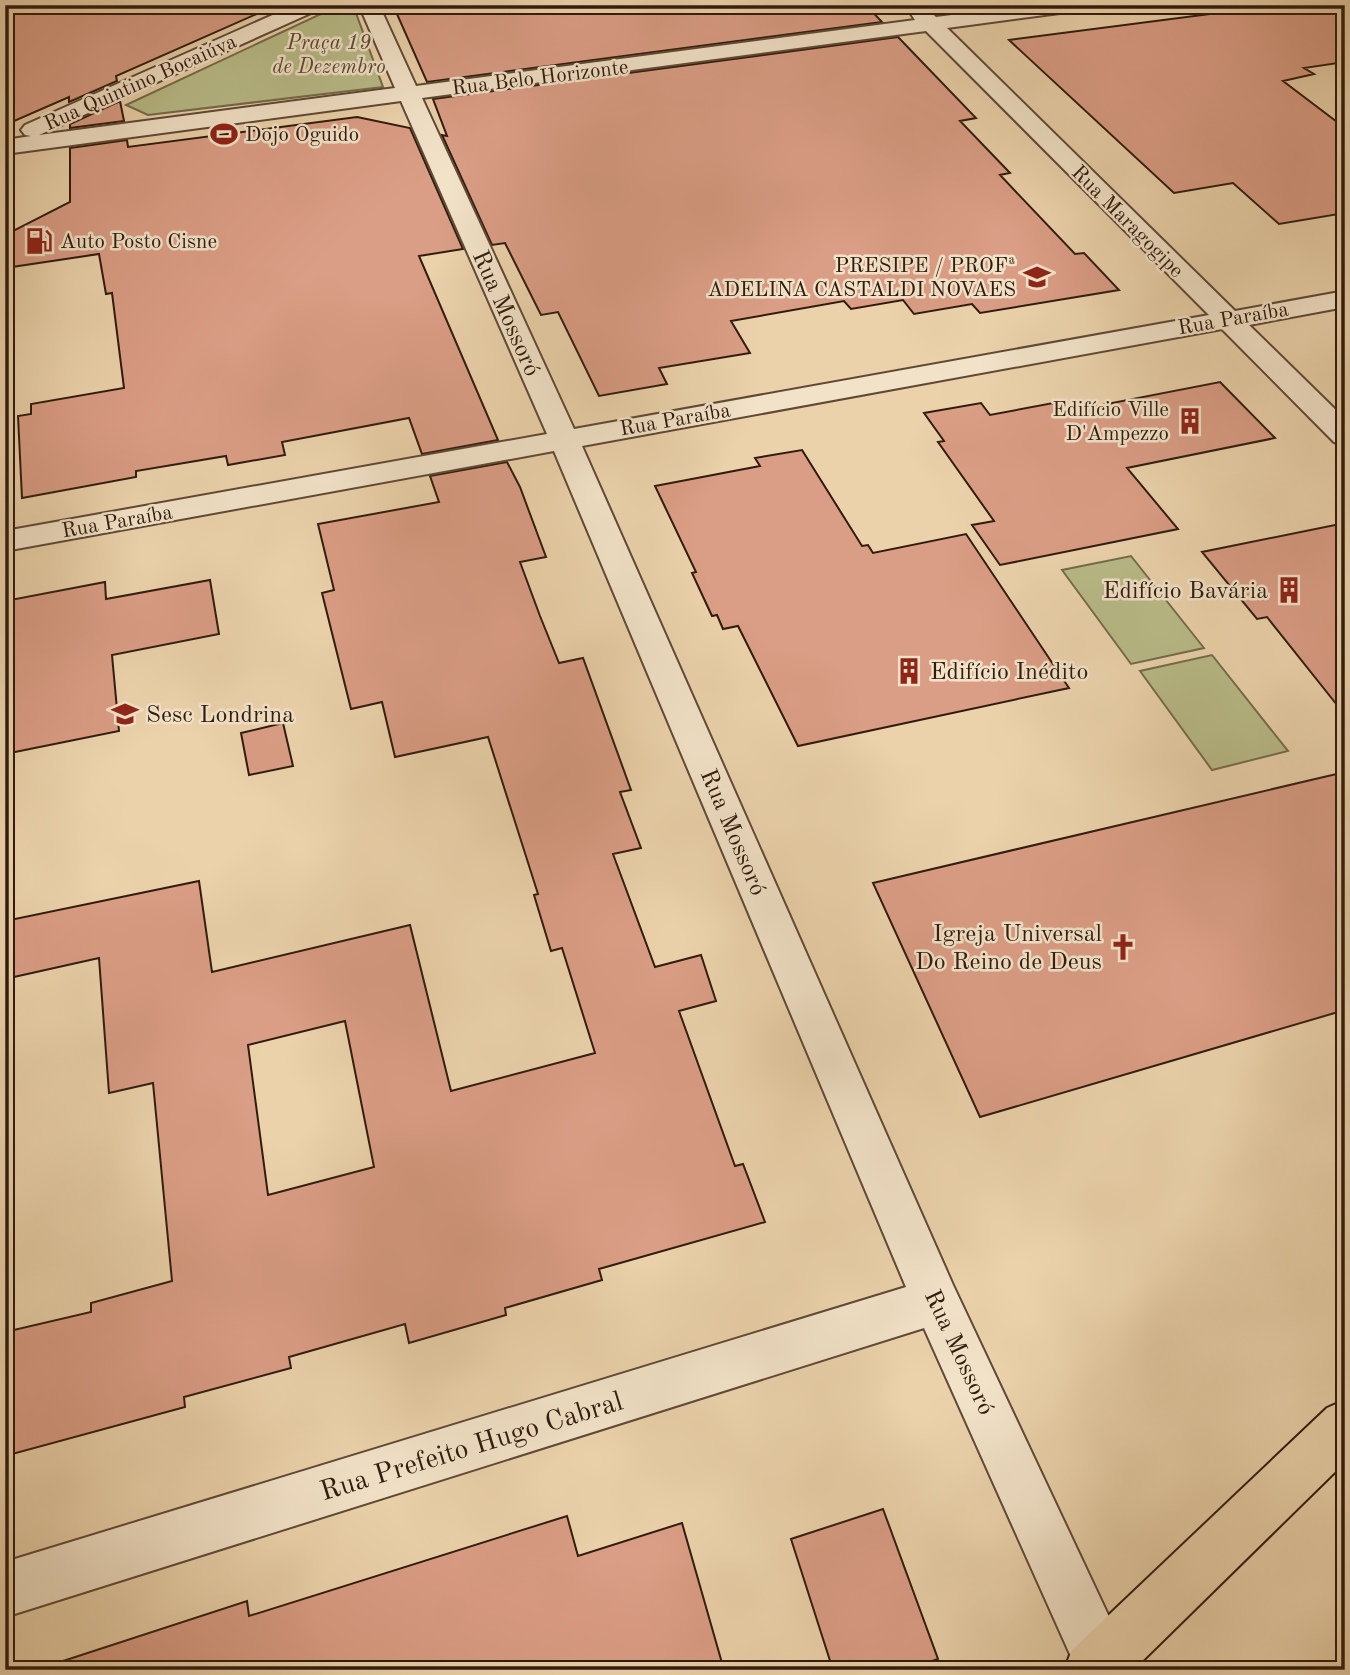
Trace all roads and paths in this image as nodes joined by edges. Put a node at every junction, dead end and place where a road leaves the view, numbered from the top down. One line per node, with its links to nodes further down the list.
1 (313, 5): 7 (street, Rua Quintino Bocaiúva)
2 (369, 5): 6 (street, Rua Mossoró)
3 (912, 5): 5 (street, Rua Maragogipe)
4 (1075, 5): 5 (street, Rua Belo Horizonte)
5 (932, 26): 6 (street, Rua Belo Horizonte); 11 (street, Rua Maragogipe)
6 (409, 94): 8 (street, Rua Belo Horizonte); 13 (street, Rua Mossoró)
7 (102, 100): 8 (street); 9 (street, Rua Quintino Bocaiúva)
8 (161, 125): 9 (street, Rua Belo Horizonte)
9 (5, 144)
10 (1345, 299): 11 (street, Rua Paraíba)
11 (1226, 318): 12 (street, Rua Maragogipe); 13 (street, Rua Paraíba)
12 (1345, 436)
13 (564, 439): 14 (street, Rua Paraíba); 15 (street, Rua Mossoró)
14 (5, 541)
15 (936, 1301): 17 (street, Rua Prefeito Hugo Cabral); 18 (street, Rua Mossoró)
16 (1345, 1426): 18 (main road)
17 (5, 1590)
18 (1100, 1666)

